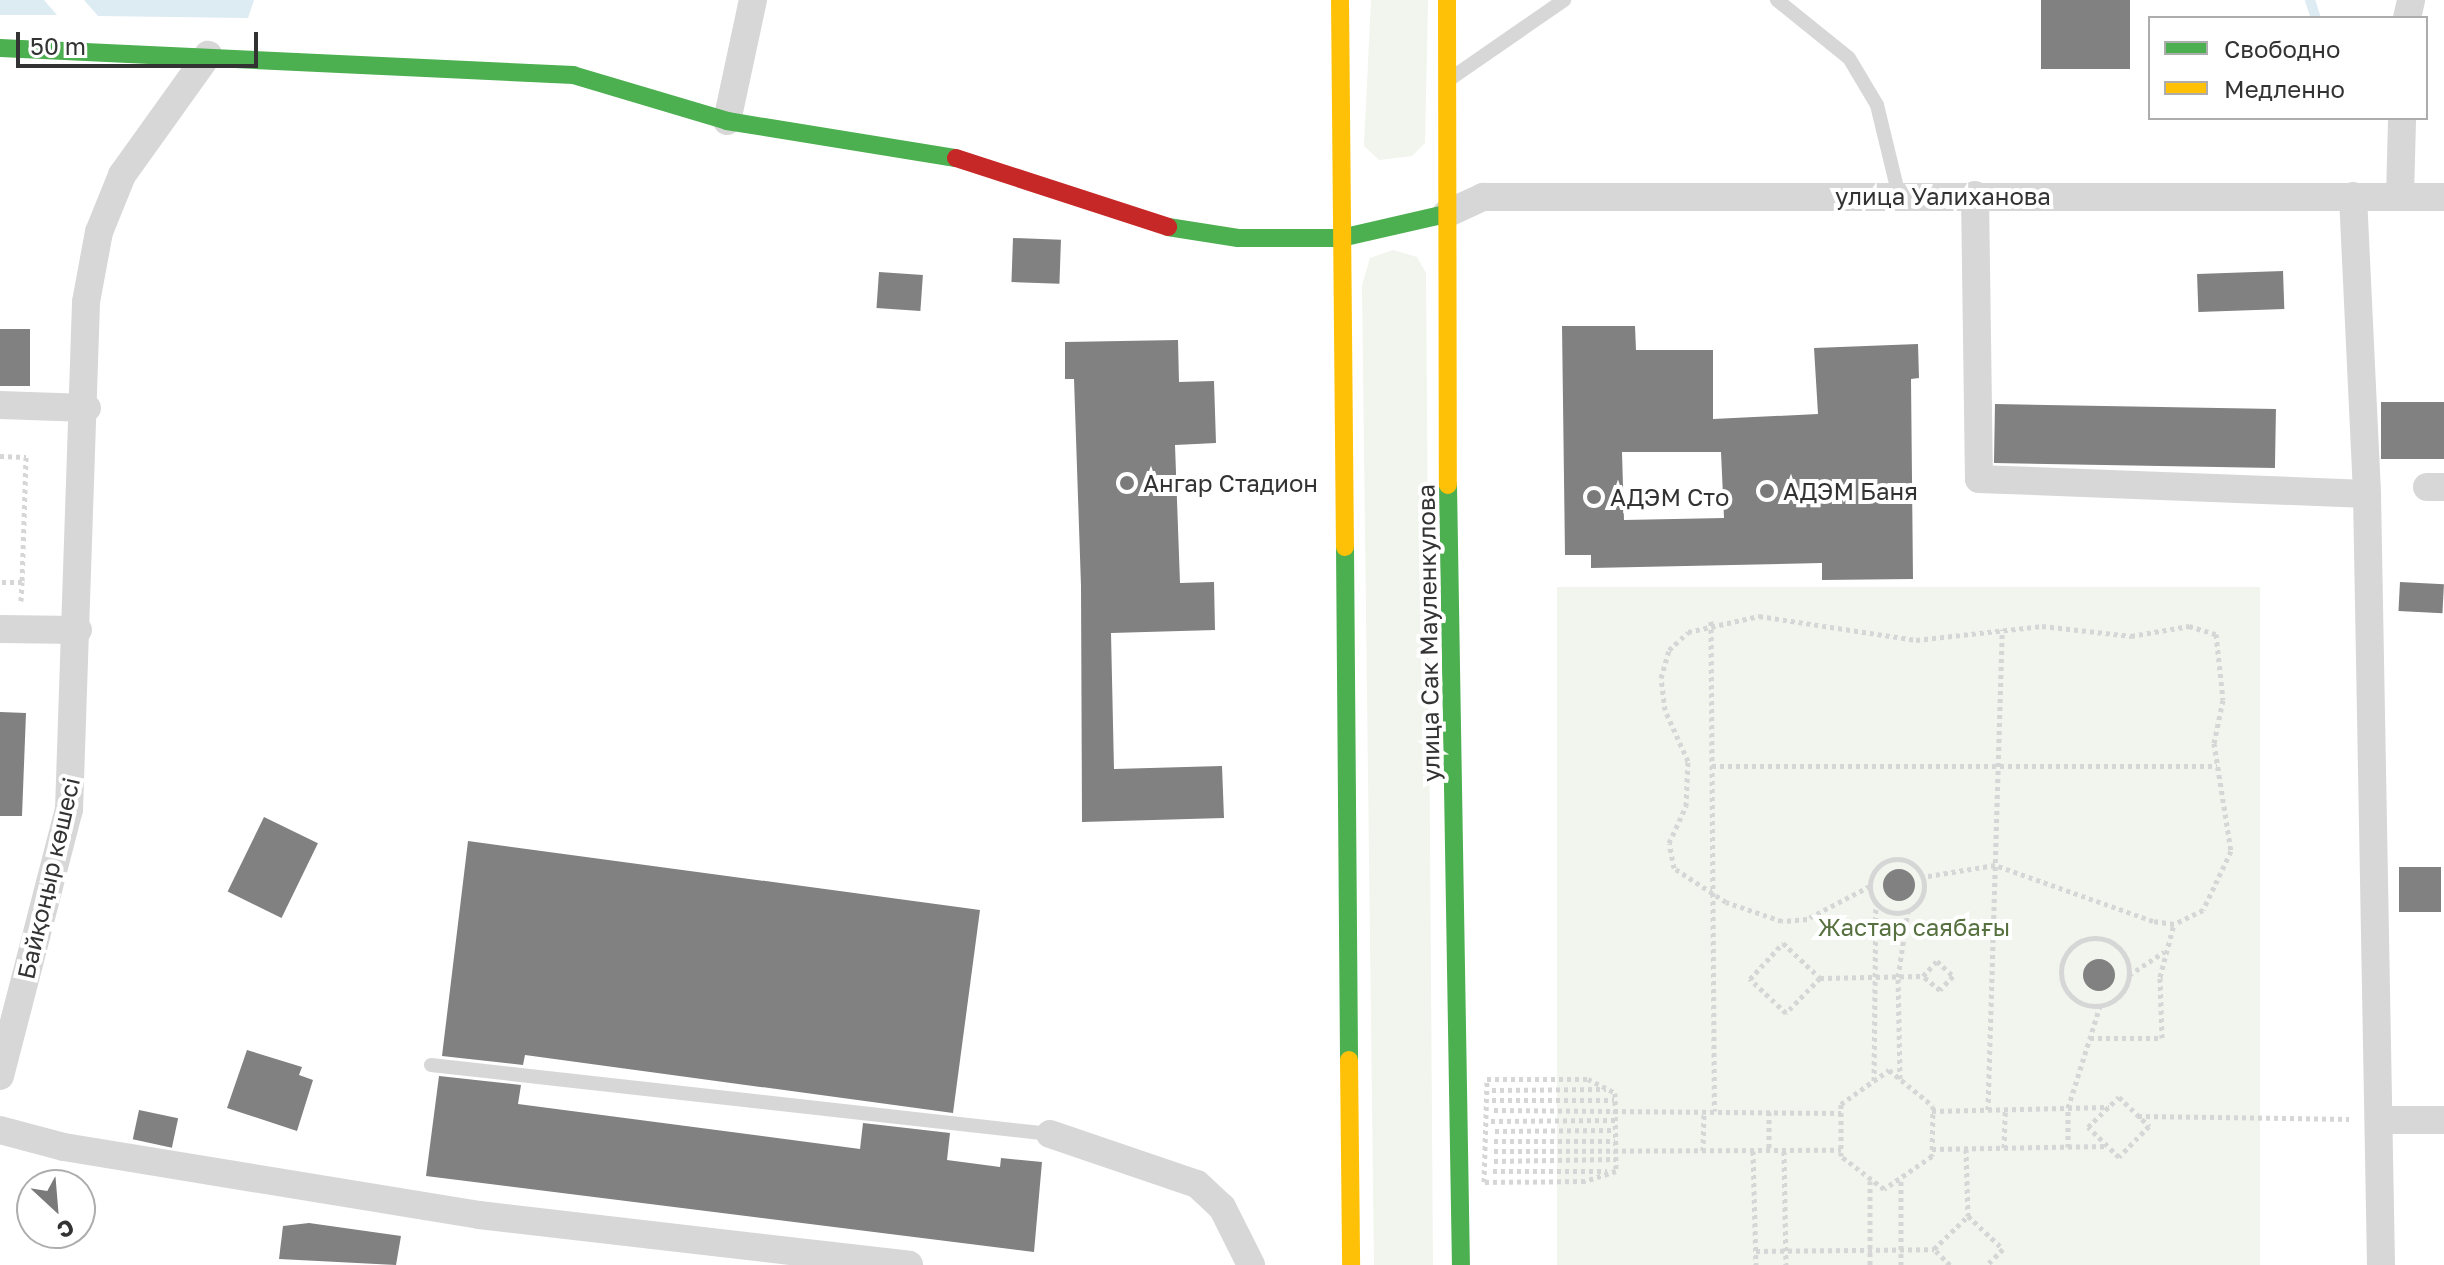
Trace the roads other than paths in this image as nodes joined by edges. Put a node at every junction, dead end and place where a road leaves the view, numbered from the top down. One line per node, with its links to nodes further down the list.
1 (753, 0): 10 (street)
2 (1340, 0): 17 (main road)
3 (1447, 0): 8 (main road, улица Сак Мауленкулова)
4 (1564, 0): 8 (lane)
5 (1777, 0): 12 (lane)
6 (0, 48): 7 (main road)
7 (208, 55): 10 (main road); 19 (street, Байқоңыр көшесі)
8 (1447, 81): 16 (main road, улица Сак Мауленкулова)
9 (2402, 120): 14 (street)
10 (727, 121): 17 (main road)
11 (1975, 195): 12 (street, улица Уалиханова); 13 (street, улица Уалиханова); 20 (street)
12 (1899, 196): 16 (street, улица Уалиханова)
13 (2353, 196): 14 (street, улица Уалиханова); 20 (street)
14 (2400, 197): 15 (street, улица Уалиханова)
15 (2444, 197)
16 (1446, 214): 17 (main road); 32 (main road, улица Сак Мауленкулова)
17 (1341, 238): 31 (main road)
18 (0, 405): 19 (street)
19 (87, 408): 22 (street, Байқоңыр көшесі)
20 (2367, 494): 25 (street)
21 (0, 629): 22 (street)
22 (78, 630): 24 (street, Байқоңыр көшесі)
23 (431, 1065): 28 (lane)
24 (0, 1076)
25 (2379, 1120): 26 (street); 33 (street)
26 (2444, 1120)
27 (0, 1130): 29 (street)
28 (1050, 1134): 30 (street)
29 (909, 1265)
30 (1251, 1265)
31 (1351, 1265)
32 (1461, 1265)
33 (2381, 1265)

